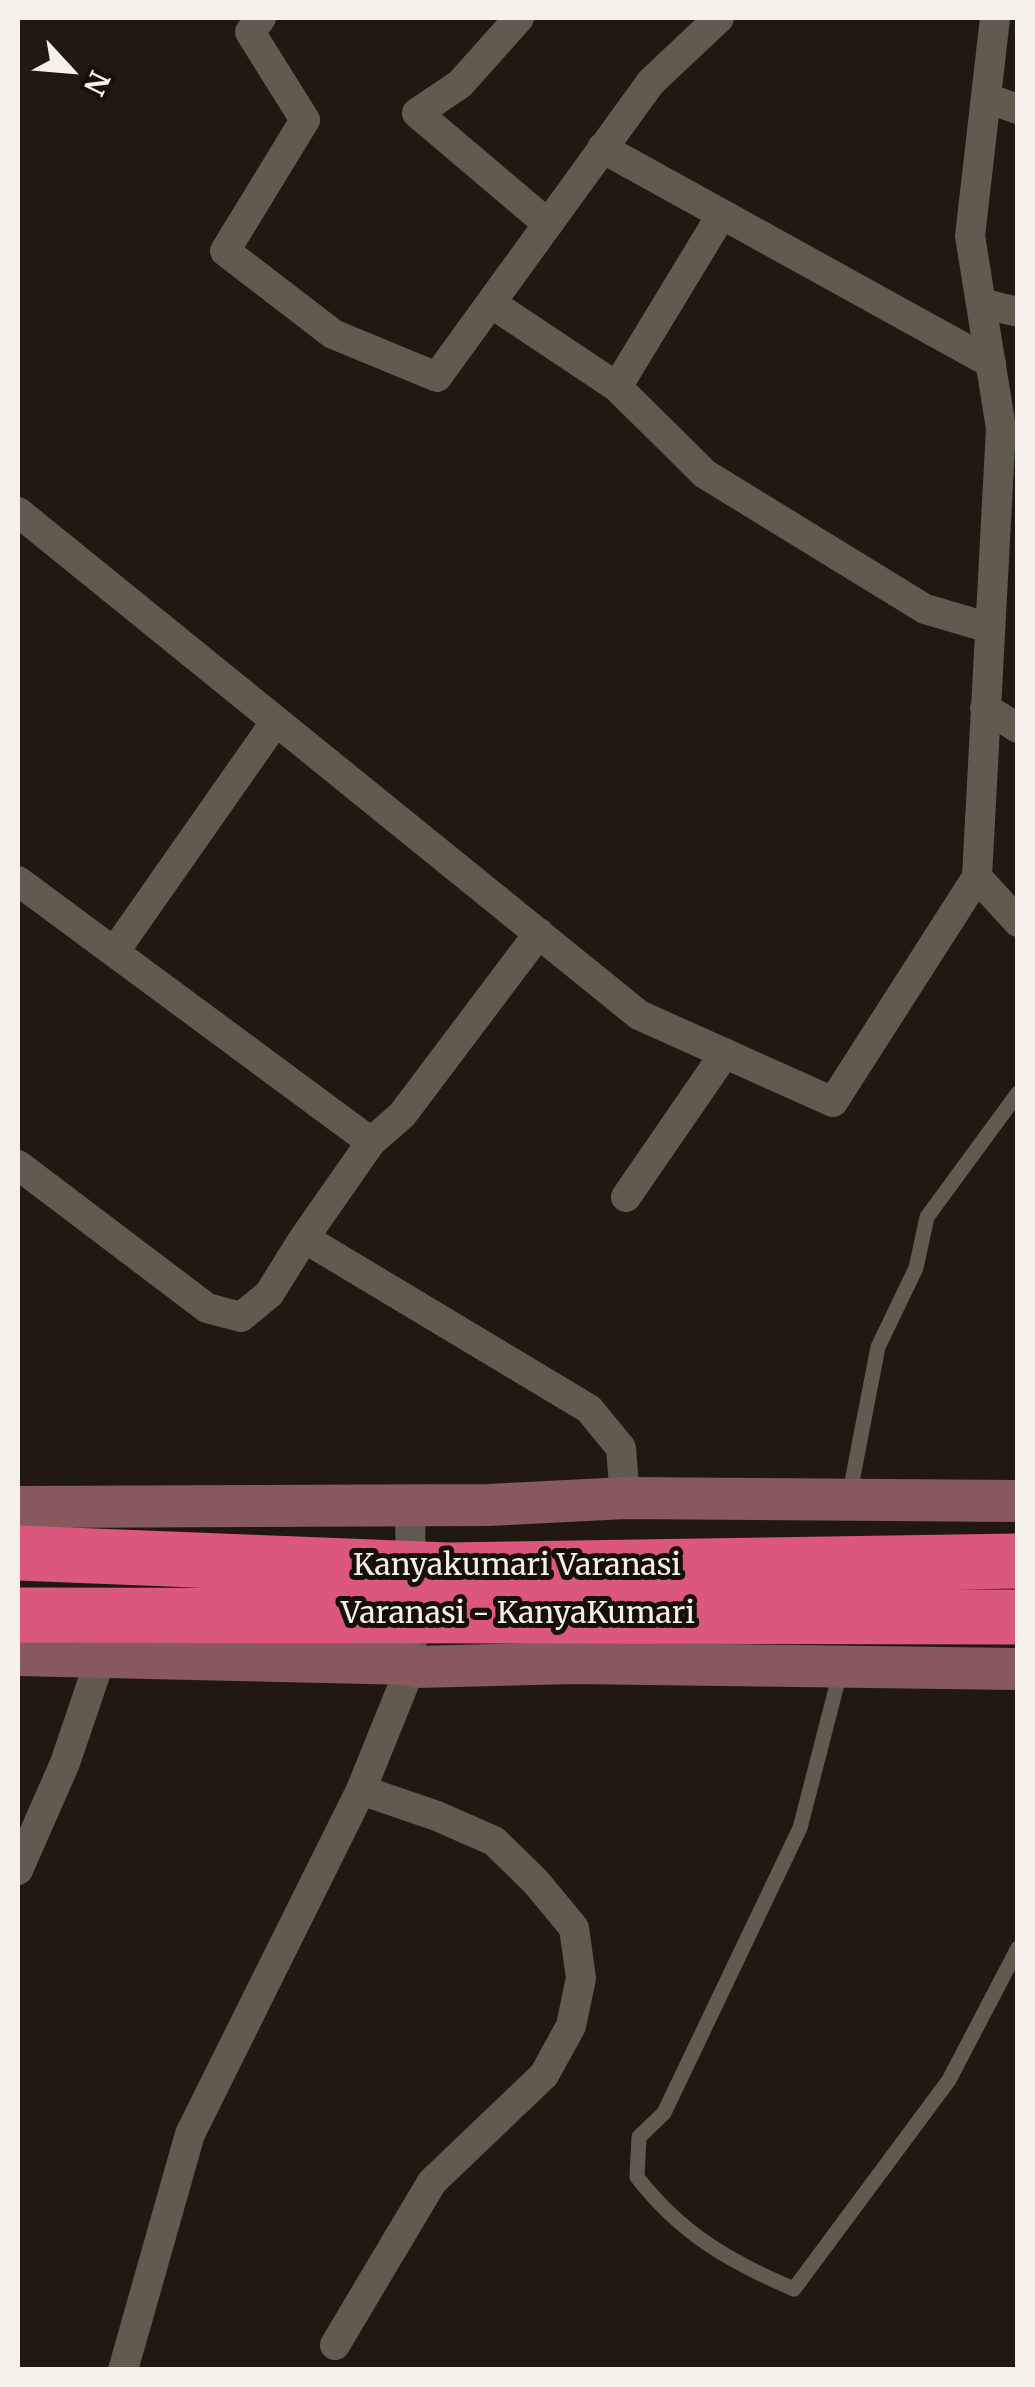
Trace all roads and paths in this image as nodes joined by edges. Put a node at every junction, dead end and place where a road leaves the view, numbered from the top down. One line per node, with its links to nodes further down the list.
1 (261, 18): 10 (street)
2 (519, 18): 9 (street)
3 (719, 18): 7 (street)
4 (995, 18): 5 (street)
5 (986, 98): 6 (street); 11 (street)
6 (1018, 109)
7 (602, 148): 8 (street); 9 (street)
8 (722, 214): 13 (street); 14 (street)
9 (548, 224): 10 (street)
10 (491, 302): 14 (street)
11 (981, 303): 12 (street); 13 (street)
12 (1018, 312)
13 (991, 363): 16 (street)
14 (616, 387): 16 (street)
15 (18, 512): 18 (street)
16 (990, 628): 17 (street)
17 (986, 708): 19 (street); 20 (street)
18 (276, 721): 23 (street); 24 (street)
19 (1018, 728)
20 (976, 878): 22 (street); 25 (street)
21 (18, 880): 24 (street)
22 (1018, 922)
23 (538, 934): 25 (street); 27 (street)
24 (116, 951): 27 (street)
25 (724, 1053): 29 (street)
26 (1018, 1093): 32 (lane)
27 (370, 1142): 30 (street)
28 (18, 1165): 30 (street)
29 (626, 1197)
30 (304, 1238): 31 (street)
31 (625, 1498): 32 (street); 34 (street)
32 (849, 1499): 33 (street)
33 (1018, 1501)
34 (410, 1505): 35 (street); 44 (street)
35 (18, 1507)
36 (18, 1553): 38 (highway, Kanyakumari Varanasi)
37 (1018, 1561): 39 (highway, Kanyakumari Varanasi)
38 (368, 1592): 39 (highway, Kanyakumari Varanasi); 40 (highway, Varanasi - KanyaKumari)
39 (447, 1592): 41 (highway, Varanasi - KanyaKumari)
40 (18, 1615)
41 (1018, 1618)
42 (18, 1655): 43 (street)
43 (100, 1657): 44 (street); 48 (street)
44 (412, 1664): 45 (street); 47 (street)
45 (842, 1667): 46 (street); 49 (lane)
46 (1018, 1670)
47 (362, 1790): 50 (street); 51 (street)
48 (18, 1870)
49 (1018, 1948)
50 (335, 2345)
51 (123, 2370)

